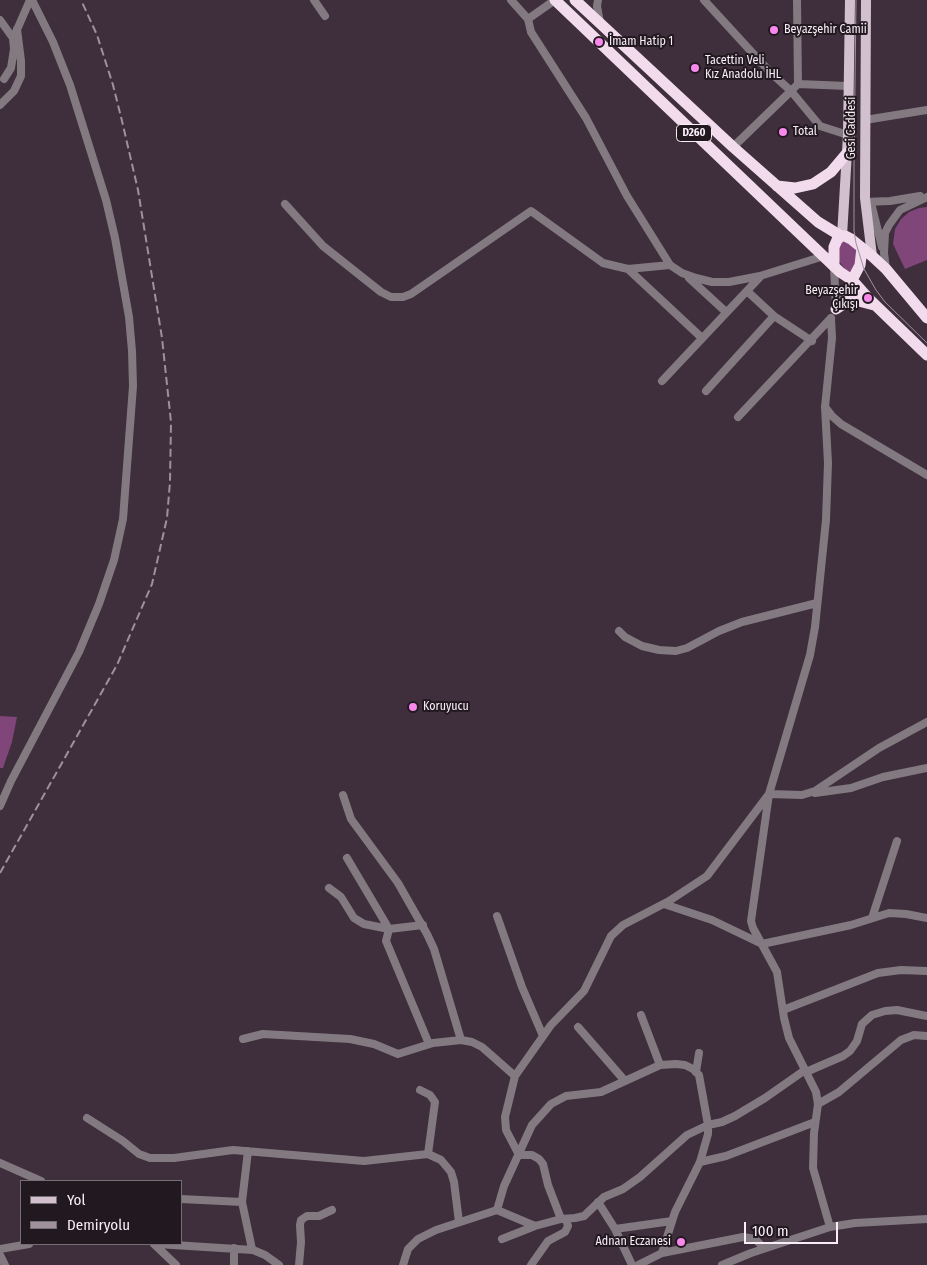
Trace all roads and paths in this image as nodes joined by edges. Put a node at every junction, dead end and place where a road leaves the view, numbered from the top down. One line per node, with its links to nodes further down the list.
1 (31, 0): 15 (street); 62 (street)
2 (314, 0): 11 (street)
3 (511, 0): 12 (street)
4 (555, 0): 12 (street); 34 (highway, D260)
5 (575, 0): 14 (highway, D260)
6 (598, 0): 14 (street)
7 (704, 0): 20 (street)
8 (797, 0): 18 (street)
9 (850, 0): 19 (main road, Gesi Caddesi)
10 (866, 0): 23 (main road, Gesi Caddesi)
11 (325, 16)
12 (528, 19): 35 (street)
13 (0, 20): 16 (street)
14 (600, 23): 25 (highway, D260)
15 (17, 29): 16 (street); 21 (street)
16 (13, 38): 17 (street)
17 (4, 79)
18 (798, 84): 19 (street); 20 (street)
19 (848, 86): 24 (main road, Gesi Caddesi)
20 (791, 91): 24 (street); 25 (street)
21 (0, 105)
22 (927, 110): 23 (street)
23 (865, 120): 29 (main road, Gesi Caddesi)
24 (848, 135): 26 (main road, Gesi Caddesi)
25 (733, 147): 27 (highway, D260)
26 (847, 153): 27 (highway); 31 (main road, Gesi Caddesi)
27 (777, 186): 31 (highway, D260)
28 (927, 196): 29 (street); 33 (street)
29 (868, 202): 33 (main road, Gesi Caddesi)
30 (284, 204): 37 (street)
31 (839, 235): 32 (highway); 36 (highway)
32 (862, 248): 33 (highway); 40 (highway)
33 (878, 255): 46 (highway)
34 (824, 256): 36 (highway, D260); 39 (street)
35 (670, 265): 37 (street); 38 (street)
36 (834, 266): 40 (highway); 44 (street)
37 (628, 269): 47 (street)
38 (686, 275): 39 (street); 43 (street)
39 (760, 276): 41 (street)
40 (852, 280): 42 (highway); 44 (street)
41 (746, 291): 43 (street); 45 (street)
42 (876, 306): 44 (highway); 49 (highway)
43 (726, 312): 47 (street)
44 (834, 314): 48 (street); 52 (street)
45 (774, 316): 48 (street); 51 (street)
46 (927, 318)
47 (702, 338): 50 (street)
48 (812, 341): 53 (street)
49 (927, 355)
50 (662, 381)
51 (706, 391)
52 (825, 407): 54 (street); 55 (street)
53 (738, 417)
54 (927, 475)
55 (817, 603): 56 (street); 60 (street)
56 (619, 631)
57 (927, 722): 59 (street)
58 (927, 768): 59 (street)
59 (811, 793): 60 (street)
60 (769, 794): 66 (street); 72 (street)
61 (343, 795): 70 (street)
62 (0, 806)
63 (897, 840): 68 (street)
64 (347, 858): 71 (street)
65 (329, 888): 71 (street)
66 (664, 904): 72 (street); 78 (street)
67 (497, 916): 78 (street)
68 (872, 918): 69 (street); 72 (street)
69 (927, 918)
70 (423, 925): 71 (street); 81 (street)
71 (389, 929): 82 (street)
72 (762, 944): 74 (street)
73 (927, 971): 74 (street)
74 (783, 1010): 85 (street)
75 (641, 1014): 84 (street)
76 (927, 1016): 85 (street)
77 (578, 1027): 88 (street)
78 (543, 1036): 87 (street)
79 (927, 1036): 90 (street)
80 (242, 1039): 82 (street)
81 (461, 1040): 82 (street); 87 (street)
82 (429, 1044)
83 (699, 1053): 86 (street)
84 (660, 1065): 86 (street); 88 (street)
85 (806, 1071): 90 (street); 93 (street)
86 (696, 1072): 93 (street)
87 (516, 1076): 96 (street)
88 (625, 1081): 96 (street)
89 (420, 1090): 95 (street)
90 (818, 1104): 92 (street)
91 (87, 1118): 94 (street)
92 (815, 1122): 97 (street); 110 (street)
93 (708, 1125): 97 (street); 102 (street)
94 (248, 1151): 95 (street); 101 (street)
95 (428, 1154): 108 (street)
96 (519, 1155): 104 (street); 105 (street)
97 (700, 1162): 107 (street)
98 (0, 1163): 99 (street)
99 (39, 1180)
100 (182, 1199): 101 (street)
101 (242, 1202): 119 (street)
102 (598, 1202): 105 (street); 111 (street)
103 (332, 1210): 127 (street)
104 (497, 1210): 108 (street); 109 (street)
105 (564, 1219): 109 (street); 129 (street)
106 (927, 1219): 110 (street)
107 (672, 1221): 111 (street); 120 (street)
108 (460, 1222): 128 (street)
109 (535, 1226): 112 (street)
110 (830, 1227): 117 (street)
111 (615, 1229): 130 (street)
112 (502, 1239)
113 (23, 1245): 118 (street)
114 (156, 1245): 124 (street)
115 (175, 1245): 116 (street)
116 (234, 1248): 119 (street); 125 (street)
117 (764, 1248): 120 (street); 122 (street)
118 (0, 1249)
119 (252, 1249): 126 (street)
120 (662, 1253): 131 (street)
121 (0, 1255): 123 (street)
122 (727, 1264)
123 (4, 1265)
124 (176, 1265)
125 (234, 1265)
126 (279, 1265)
127 (299, 1265)
128 (403, 1265)
129 (531, 1265)
130 (632, 1265)
131 (638, 1265)

